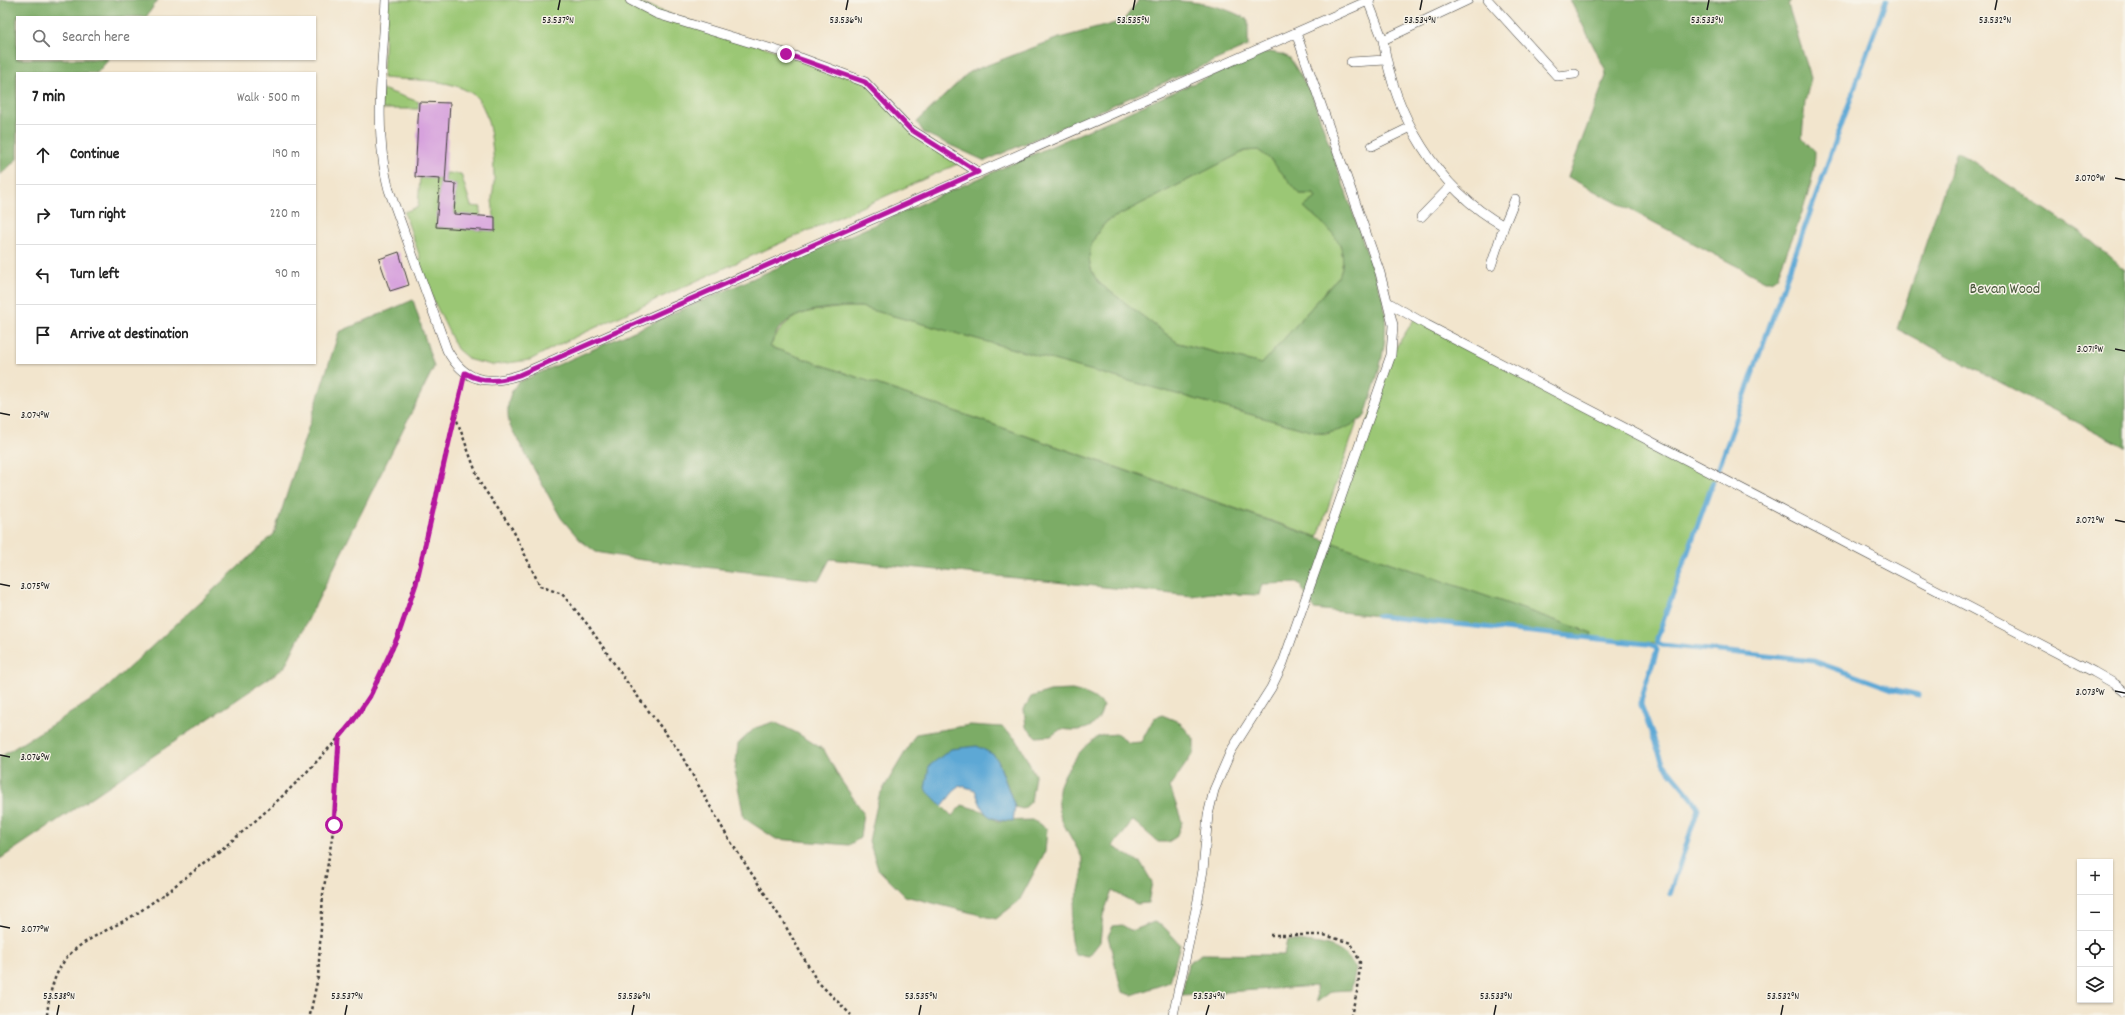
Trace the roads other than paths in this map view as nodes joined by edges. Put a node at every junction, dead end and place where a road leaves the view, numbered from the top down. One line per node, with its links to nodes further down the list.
1 (386, 0): 13 (lane)
2 (630, 0): 13 (lane)
3 (1369, 0): 6 (lane); 7 (lane)
4 (1468, 0): 7 (lane)
5 (1488, 0): 10 (lane)
6 (1296, 32): 13 (lane); 19 (lane)
7 (1383, 40): 8 (lane)
8 (1386, 60): 9 (lane); 11 (lane)
9 (1351, 62)
10 (1575, 74)
11 (1411, 126): 12 (lane); 14 (lane)
12 (1372, 146)
13 (978, 172)
14 (1451, 186): 16 (lane); 17 (lane)
15 (1516, 199): 17 (lane)
16 (1421, 217)
17 (1504, 226): 18 (lane)
18 (1491, 266)
19 (1389, 303): 20 (lane); 21 (lane)
20 (2125, 692)
21 (1172, 1015)

